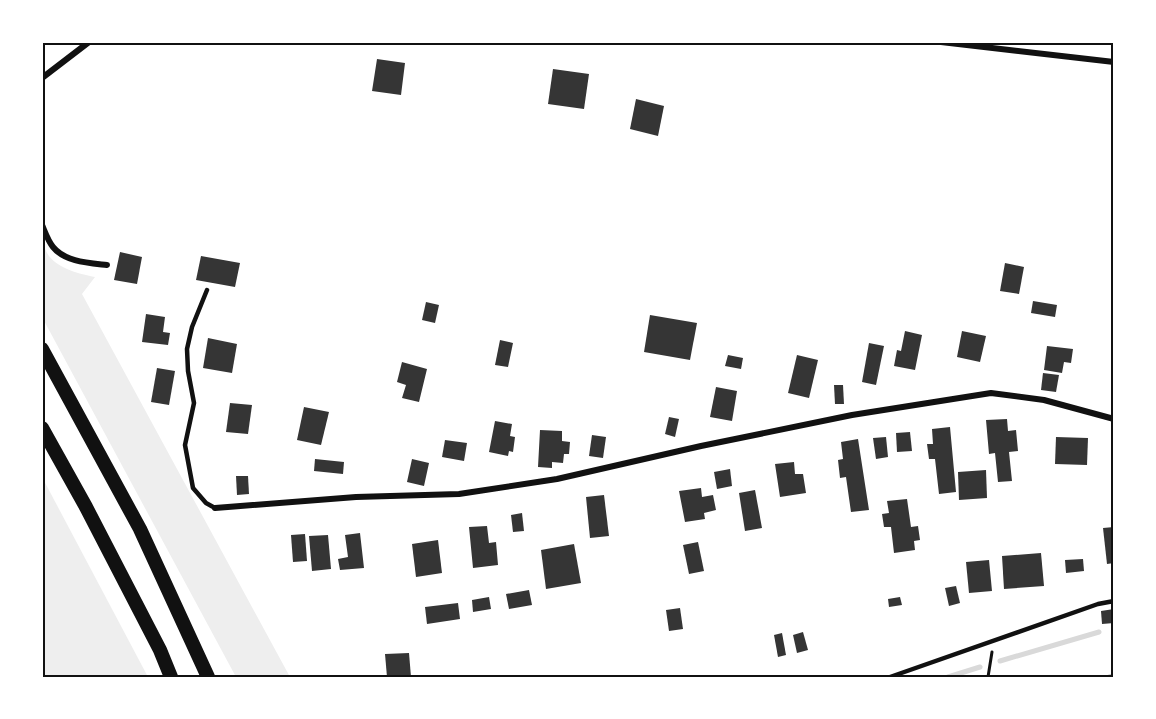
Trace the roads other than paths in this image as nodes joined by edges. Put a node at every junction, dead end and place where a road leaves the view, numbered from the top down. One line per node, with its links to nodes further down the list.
1 (89, 42): 4 (street)
2 (941, 42): 3 (street)
3 (1114, 62)
4 (42, 78)
5 (42, 225): 6 (street)
6 (107, 265)
7 (207, 290): 11 (lane)
8 (43, 351): 14 (highway)
9 (1114, 420): 11 (street)
10 (42, 428): 13 (highway)
11 (215, 508)
12 (1114, 601): 15 (lane)
13 (171, 677)
14 (208, 677)
15 (890, 677)

